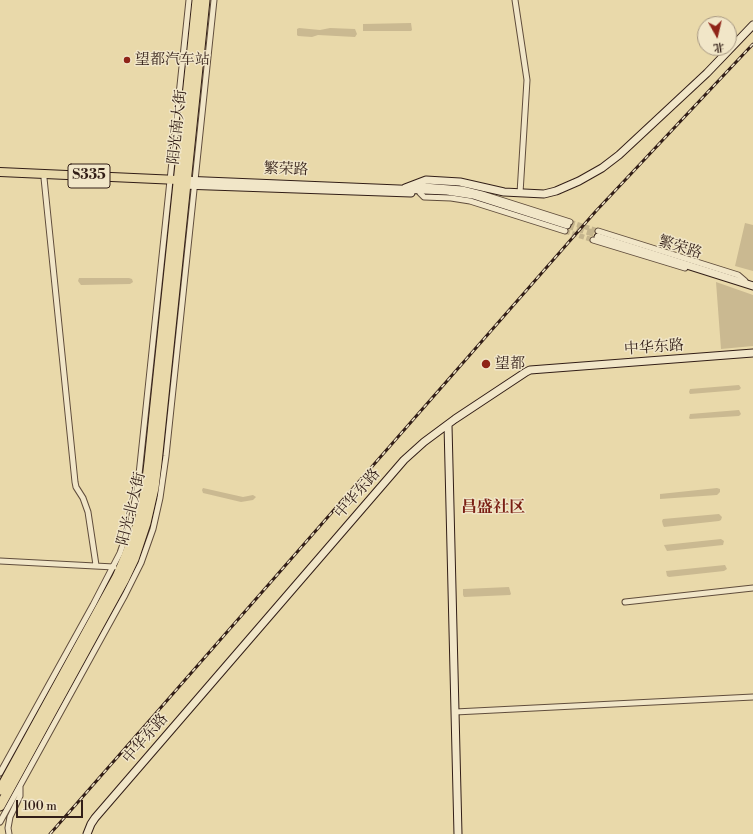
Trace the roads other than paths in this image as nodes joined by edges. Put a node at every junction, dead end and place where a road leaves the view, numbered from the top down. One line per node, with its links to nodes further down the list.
1 (189, 0): 10 (street)
2 (197, 0): 10 (highway, 阳光南大街)
3 (205, 0): 10 (highway, 阳光南大街)
4 (214, 0): 10 (street)
5 (514, 0): 12 (street)
6 (753, 25): 12 (street)
7 (0, 172): 10 (main road, 繁荣路 / S335)
8 (0, 177): 9 (main road, 繁荣路 / S335)
9 (44, 178): 10 (main road, 繁荣路 / S335); 18 (street)
10 (182, 182): 11 (street, 繁荣路); 11 (street, 繁荣路); 19 (highway, 阳光北大街); 25 (highway, 阳光北大街)
11 (405, 188): 12 (street)
12 (520, 193)
13 (597, 236): 14 (street, 繁荣路)
14 (749, 283)
15 (753, 353): 16 (street, 中华东路)
16 (448, 424): 23 (street); 30 (street, 中华东路)
17 (0, 561): 18 (street)
18 (96, 566): 19 (street)
19 (117, 567): 24 (street); 26 (highway, 阳光北大街)
20 (753, 588): 21 (street)
21 (625, 602)
22 (753, 697): 23 (street)
23 (455, 712): 31 (street)
24 (0, 773)
25 (18, 782): 27 (highway, 阳光北大街); 28 (street); 29 (street)
26 (0, 790)
27 (0, 806)
28 (0, 822)
29 (9, 834)
30 (87, 834)
31 (458, 834)

